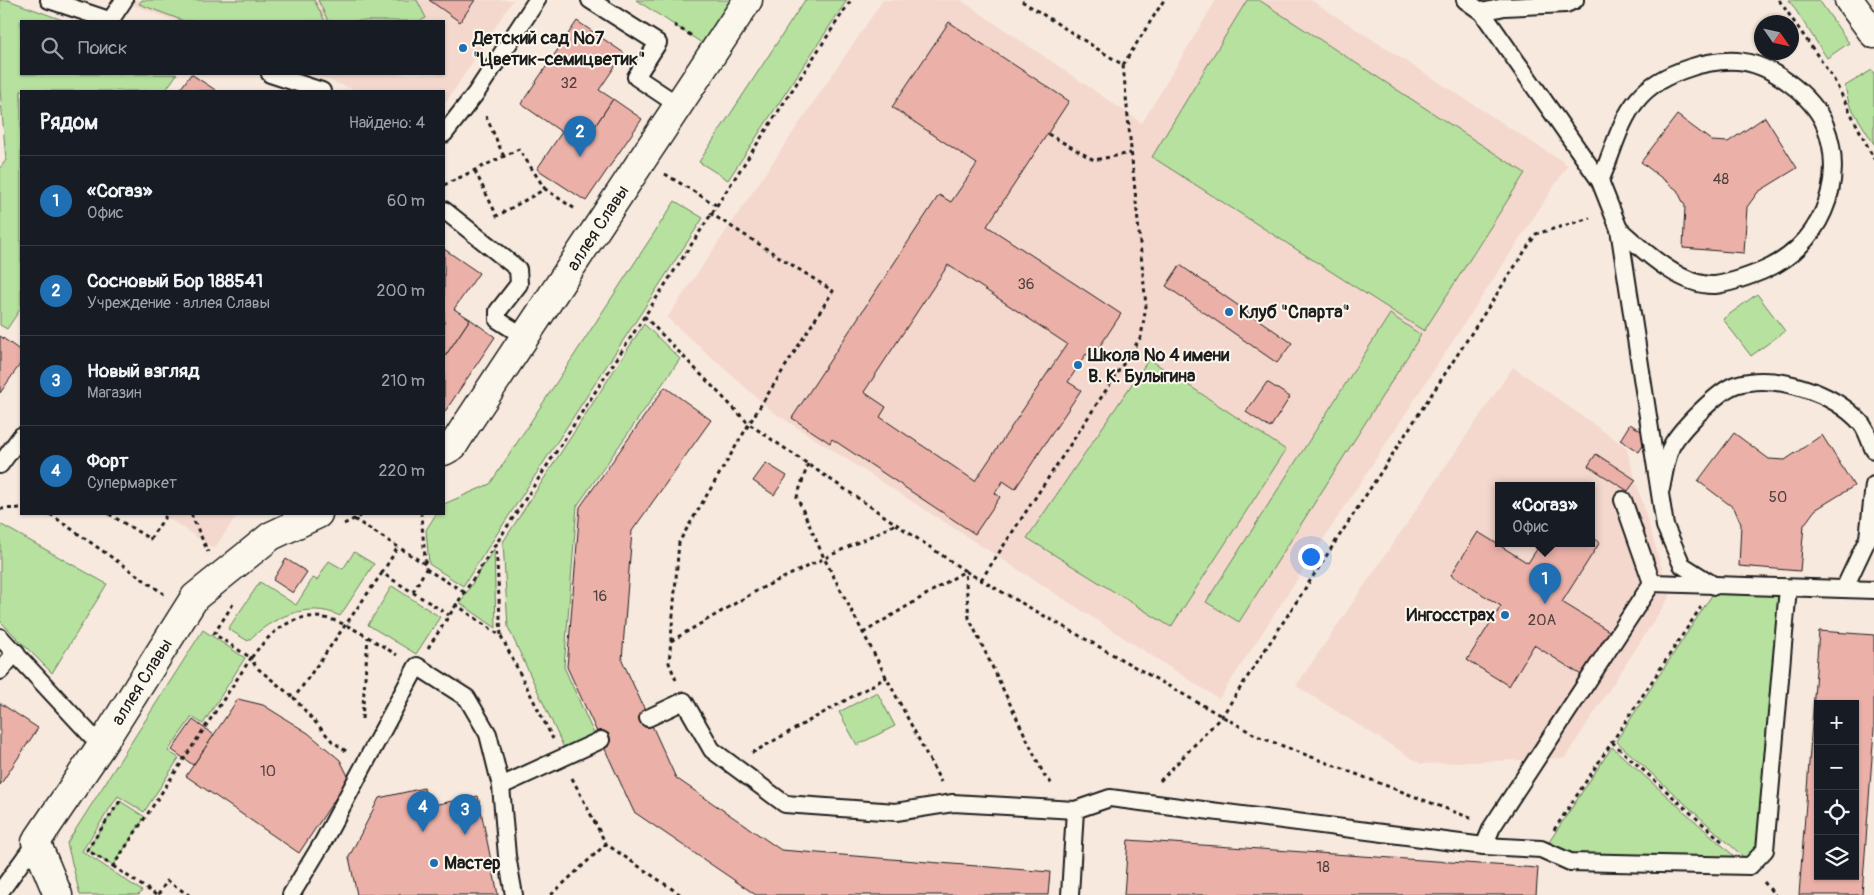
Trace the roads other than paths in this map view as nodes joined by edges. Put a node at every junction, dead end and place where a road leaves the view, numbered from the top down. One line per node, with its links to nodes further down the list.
1 (50, 0): 10 (lane)
2 (124, 0): 11 (lane)
3 (537, 0): 17 (lane)
4 (590, 0): 16 (lane)
5 (748, 0): 16 (street, аллея Славы)
6 (1464, 0): 9 (lane)
7 (1575, 0): 9 (lane)
8 (1849, 0): 12 (street)
9 (1482, 12): 18 (lane)
10 (108, 20)
11 (112, 20)
12 (1874, 34)
13 (272, 75): 14 (lane)
14 (289, 86): 15 (lane)
15 (315, 90)
16 (678, 105): 21 (street, аллея Славы)
17 (445, 133)
18 (1600, 181): 20 (lane); 20 (lane)
19 (445, 211): 21 (lane)
20 (1619, 229): 27 (lane)
21 (525, 337): 23 (street, аллея Славы)
22 (20, 437): 25 (lane)
23 (445, 450)
24 (1874, 450): 27 (lane)
25 (0, 465)
26 (1874, 485): 33 (lane)
27 (1659, 497): 31 (lane)
28 (1624, 500): 30 (lane)
29 (316, 515): 40 (street, аллея Славы)
30 (1652, 583): 31 (lane); 44 (lane)
31 (1715, 586): 32 (lane)
32 (1788, 588): 33 (lane); 44 (lane)
33 (1844, 589): 34 (lane)
34 (1874, 590)
35 (0, 637): 36 (lane)
36 (16, 652): 37 (lane); 40 (lane)
37 (0, 671)
38 (648, 718): 42 (lane)
39 (601, 740): 41 (lane)
40 (101, 746): 43 (street, аллея Славы)
41 (501, 786): 47 (lane); 48 (lane)
42 (1075, 810): 44 (lane); 49 (lane)
43 (36, 842): 45 (lane); 46 (street)
44 (1484, 846)
45 (0, 892)
46 (58, 895)
47 (291, 895)
48 (514, 895)
49 (1070, 895)

